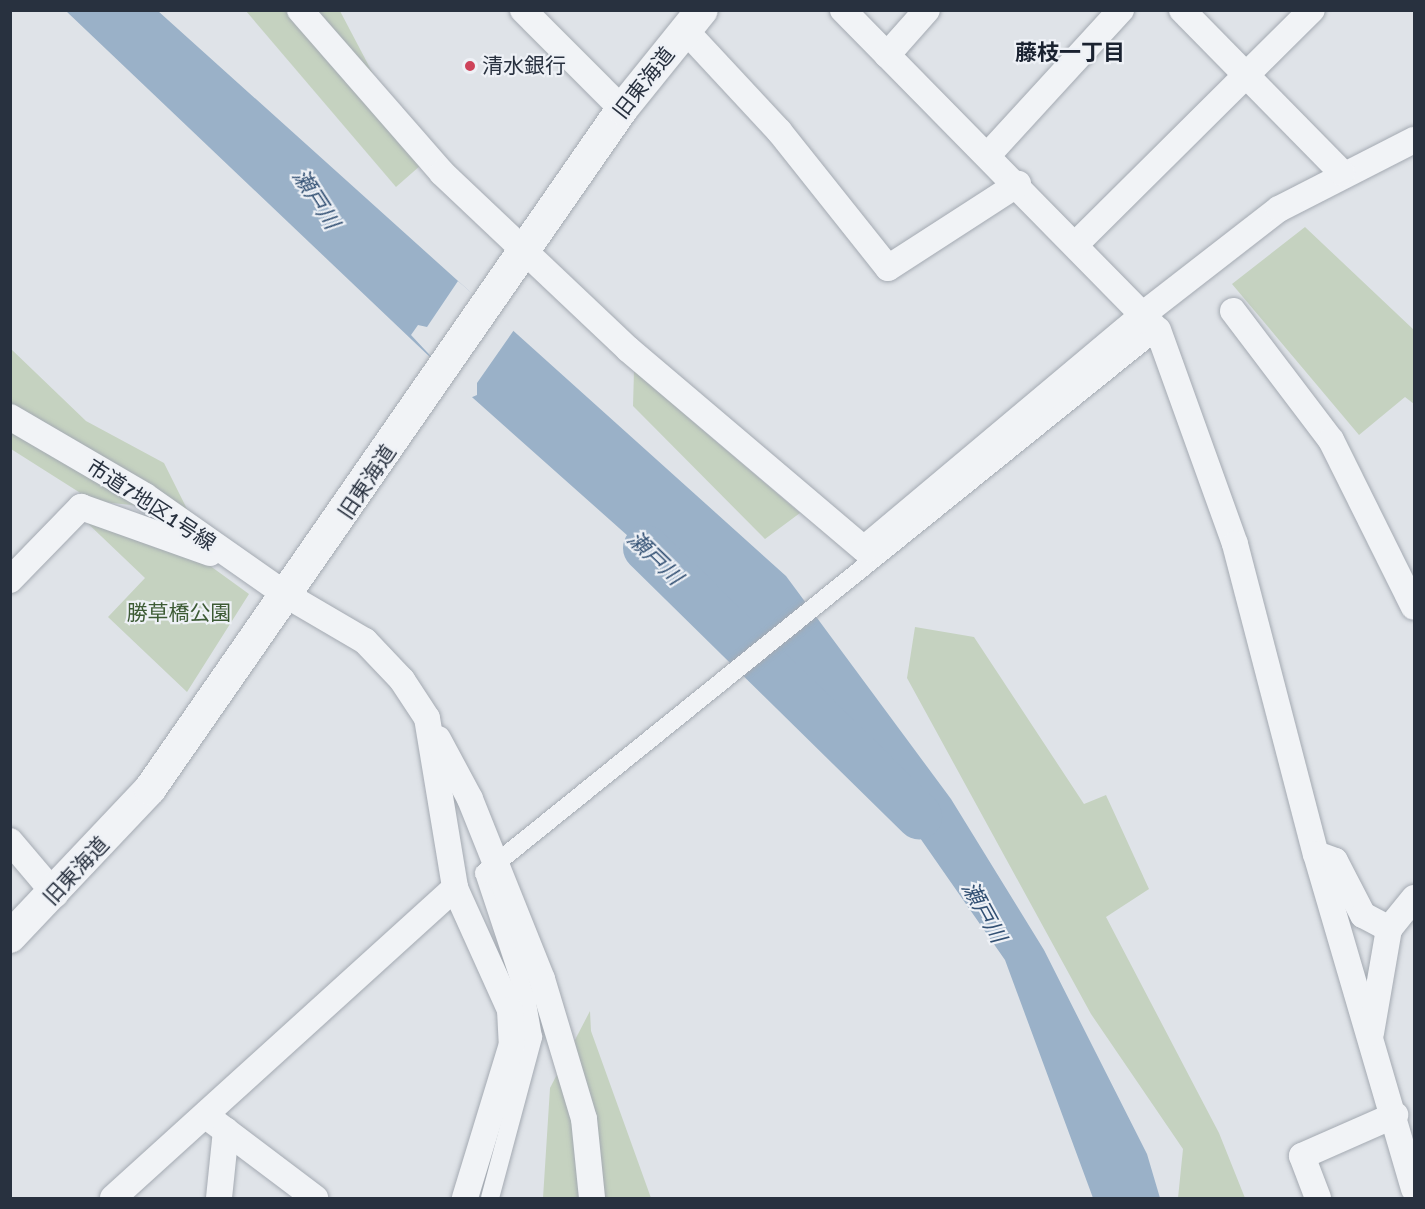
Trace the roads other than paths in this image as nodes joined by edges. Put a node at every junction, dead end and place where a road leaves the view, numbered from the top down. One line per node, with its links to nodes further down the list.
1 (300, 10): 17 (street)
2 (523, 10): 11 (street)
3 (843, 10): 9 (street)
4 (927, 10): 9 (street)
5 (1120, 10): 13 (street)
6 (1182, 10): 10 (street)
7 (1312, 10): 10 (street)
8 (694, 20): 11 (street, 旧東海道); 15 (street)
9 (887, 55): 13 (street)
10 (1245, 75): 14 (street); 16 (street)
11 (622, 109): 17 (street, 旧東海道)
12 (1414, 140): 14 (street)
13 (988, 155): 15 (street)
14 (1342, 173): 19 (street)
15 (1017, 184): 16 (street)
16 (1077, 243): 19 (street)
17 (520, 260): 19 (street); 23 (street, 旧東海道)
18 (1233, 311): 24 (street)
19 (1152, 321): 27 (street); 28 (street)
20 (10, 417): 21 (street, 市道7地区1号線)
21 (238, 563): 22 (street); 23 (street, 市道7地区1号線)
22 (10, 580)
23 (297, 584): 25 (street, 市道7地区1号線); 30 (street, 旧東海道)
24 (1414, 608)
25 (427, 718): 28 (street, 市道7地区1号線); 29 (street)
26 (10, 841): 30 (street)
27 (1316, 854): 32 (street); 34 (street)
28 (496, 865): 43 (street); 44 (street, 市道7地区1号線)
29 (455, 888): 35 (street); 42 (street)
30 (55, 894): 33 (street, 旧東海道)
31 (1414, 898): 32 (street)
32 (1389, 929): 34 (street)
33 (10, 937)
34 (1371, 1033): 36 (street)
35 (205, 1115): 37 (street); 39 (street)
36 (1395, 1115): 38 (street); 45 (street)
37 (226, 1131): 40 (street); 41 (street)
38 (1414, 1189)
39 (113, 1198)
40 (219, 1198)
41 (315, 1198)
42 (465, 1198)
43 (490, 1198)
44 (592, 1198)
45 (1318, 1198)

